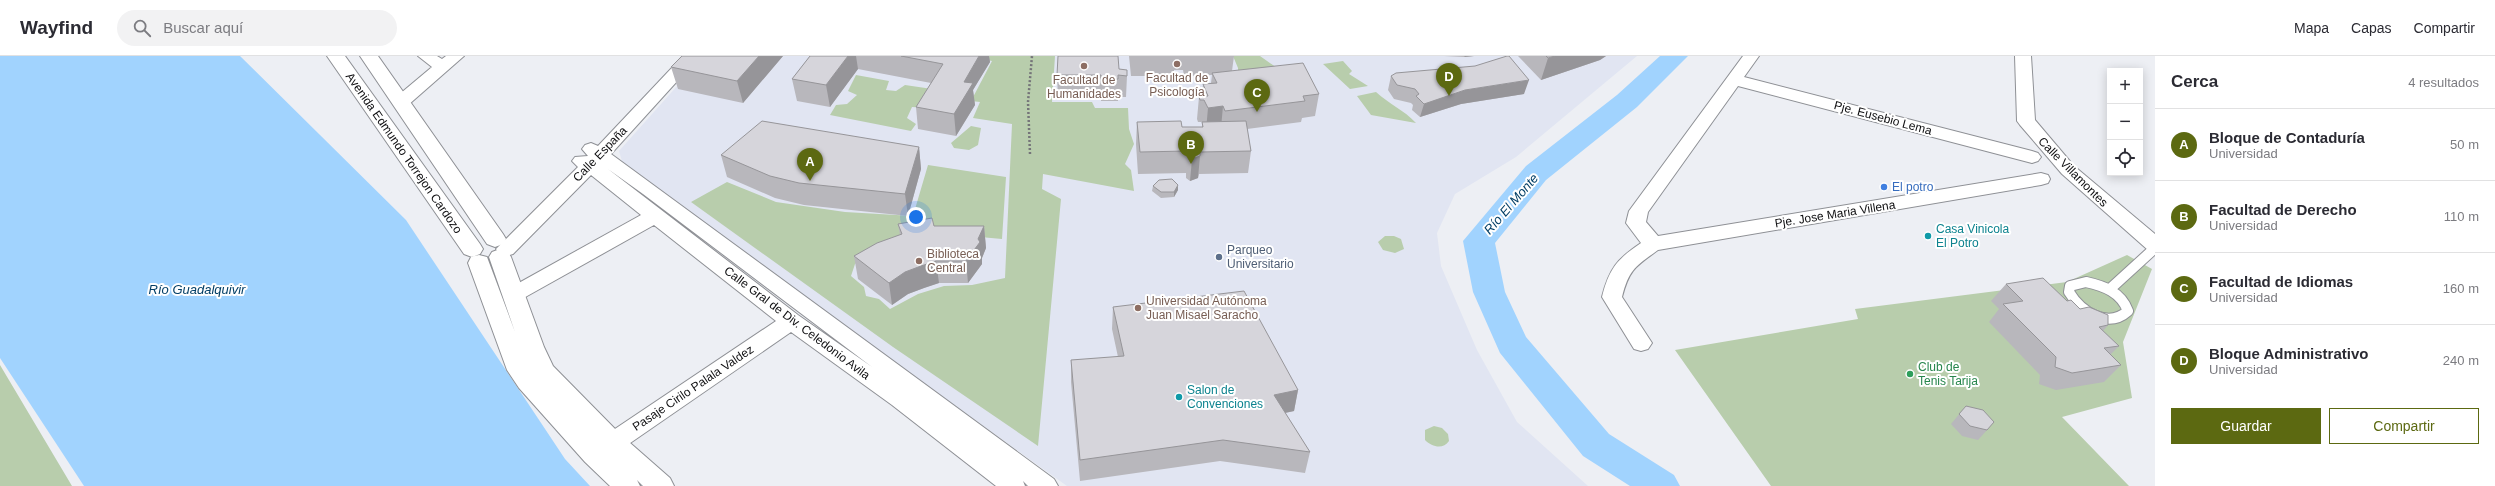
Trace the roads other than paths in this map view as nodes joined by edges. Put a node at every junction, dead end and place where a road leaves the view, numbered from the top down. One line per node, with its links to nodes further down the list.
1 (336, 56): 19 (street, Avenida Edmundo Torrejon Cardozo)
2 (369, 56): 11 (street, Avenida Edmundo Torrejon Cardozo)
3 (426, 56): 9 (street)
4 (456, 56): 9 (street)
5 (679, 56): 12 (street, Calle España)
6 (692, 56): 12 (street, Calle España)
7 (1751, 56): 10 (street)
8 (2023, 56): 14 (street, Calle Villamontes)
9 (443, 67): 11 (street)
10 (1734, 80): 13 (street, Pje. Eusebio Lema); 17 (street)
11 (401, 102): 19 (street, Avenida Edmundo Torrejon Cardozo)
12 (591, 157): 16 (street, Calle Gral de Div. Celedonio Avila); 19 (street, Calle España); 28 (street)
13 (2032, 157): 14 (street, Pje. Eusebio Lema); 15 (street)
14 (2068, 170): 15 (street); 18 (street, Calle Villamontes)
15 (2041, 179): 17 (street, Pje. Jose Maria Villena)
16 (656, 215): 21 (street); 22 (street, Calle Gral de Div. Celedonio Avila)
17 (1653, 244): 23 (street)
18 (2155, 247): 20 (lane)
19 (492, 250): 21 (street, Avenida Edmundo Torrejon Cardozo); 24 (street, Avenida Edmundo Torrejon Cardozo)
20 (2110, 289): 20 (lane)
21 (513, 295): 24 (street, Avenida Edmundo Torrejon Cardozo)
22 (791, 321): 24 (street, Pasaje Cirilo Palala Valdez); 27 (street, Calle Gral de Div. Celedonio Avila)
23 (1641, 343)
24 (603, 449): 25 (street, Avenida Edmundo Torrejon Cardozo); 26 (street, Avenida Edmundo Torrejon Cardozo)
25 (627, 486)
26 (660, 486)
27 (1013, 486)
28 (1046, 486)

